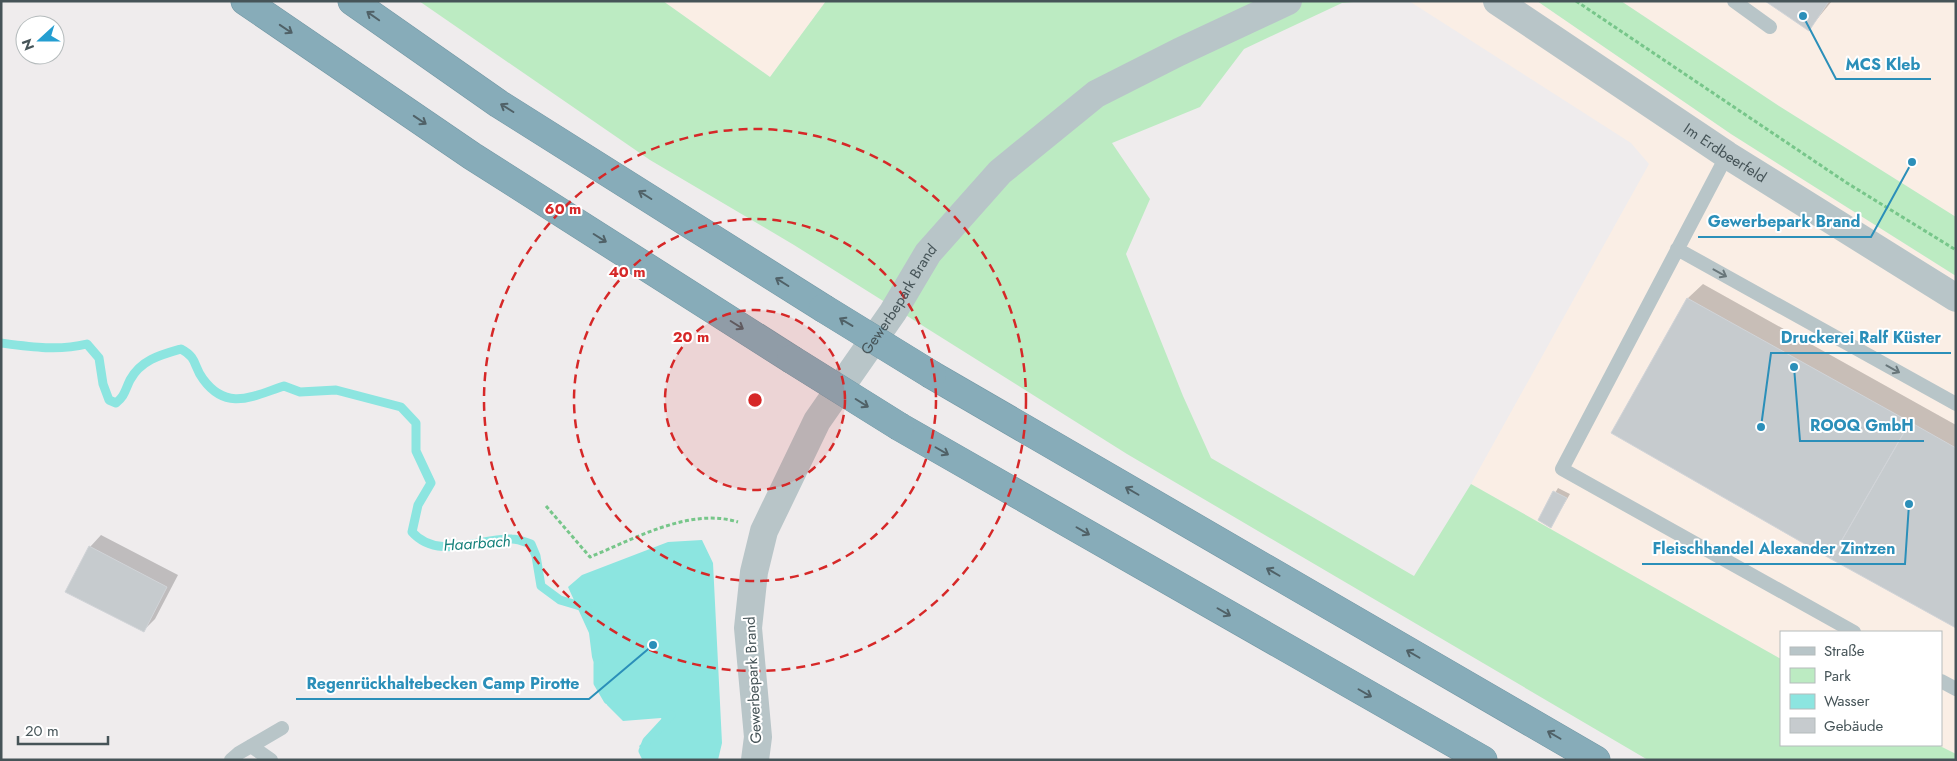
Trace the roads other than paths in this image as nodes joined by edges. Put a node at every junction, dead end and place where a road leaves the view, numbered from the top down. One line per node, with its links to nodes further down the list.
1 (246, 1): 19 (highway, one-way to 19, bridge)
2 (352, 1): 20 (highway, one-way to 2, bridge)
3 (1288, 1): 18 (street, Gewerbepark Brand)
4 (1497, 1): 7 (street, Im Erdbeerfeld)
5 (1734, 1): 6 (lane)
6 (1770, 27)
7 (1727, 155): 8 (lane); 9 (street, Im Erdbeerfeld)
8 (1677, 250): 10 (lane, one-way to 10); 11 (lane)
9 (1956, 298)
10 (1956, 404)
11 (1852, 631)
12 (1942, 682): 13 (lane)
13 (1956, 689)
14 (282, 728): 15 (lane)
15 (250, 746): 16 (lane); 17 (lane)
16 (231, 760)
17 (271, 760)
18 (756, 760)
19 (1483, 760)
20 (1596, 760)

